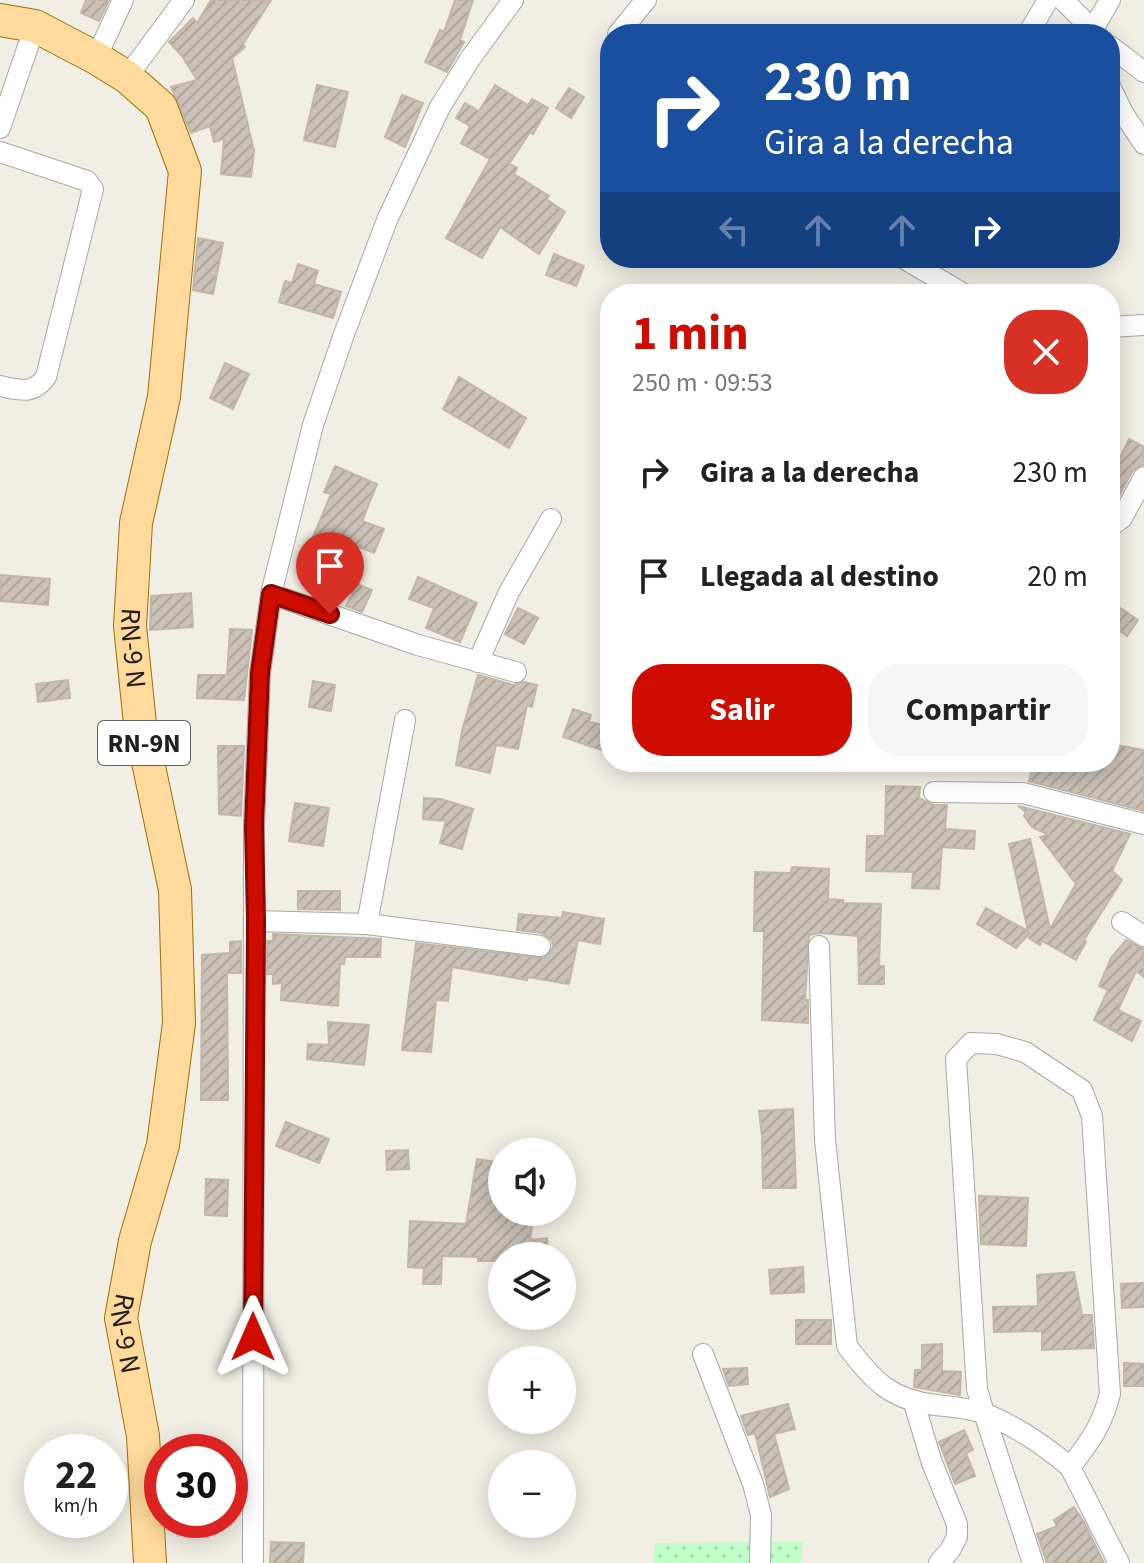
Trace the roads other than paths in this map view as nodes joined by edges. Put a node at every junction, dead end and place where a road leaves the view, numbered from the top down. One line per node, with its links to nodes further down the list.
1 (123, 0): 15 (street)
2 (184, 0): 17 (street)
3 (513, 0): 30 (street)
4 (646, 0): 9 (street)
5 (1048, 0): 10 (street)
6 (1063, 0): 11 (street)
7 (1110, 0): 12 (street)
8 (0, 20): 13 (main road, RN-9 N / RN-9N)
9 (626, 24)
10 (1034, 24)
11 (1087, 24)
12 (1099, 24)
13 (35, 26): 15 (main road, RN-9 N / RN-9N); 19 (street)
14 (1120, 54): 16 (street)
15 (96, 58): 17 (main road, RN-9 N / RN-9N)
16 (1144, 72)
17 (127, 77): 46 (main road, RN-9 N / RN-9N)
18 (1120, 107): 20 (street)
19 (0, 128)
20 (1144, 144)
21 (0, 152): 26 (street)
22 (920, 268): 23 (street)
23 (947, 284)
24 (1144, 325): 25 (street)
25 (1120, 326)
26 (0, 386)
27 (1144, 477): 29 (street)
28 (551, 519): 31 (street)
29 (1120, 520)
30 (271, 594): 31 (street); 36 (street)
31 (478, 662): 32 (street)
32 (516, 672)
33 (405, 720): 38 (street)
34 (934, 792): 35 (street)
35 (1144, 824)
36 (256, 921): 38 (street); 47 (street)
37 (1122, 922): 39 (street)
38 (367, 924): 40 (street)
39 (1144, 936)
40 (540, 946)
41 (819, 946): 43 (street)
42 (703, 1354): 48 (street)
43 (914, 1403): 44 (street); 49 (street)
44 (984, 1413): 45 (street); 45 (street); 50 (street)
45 (1070, 1467): 51 (street)
46 (150, 1563)
47 (253, 1563)
48 (760, 1563)
49 (939, 1563)
50 (1033, 1563)
51 (1119, 1563)

